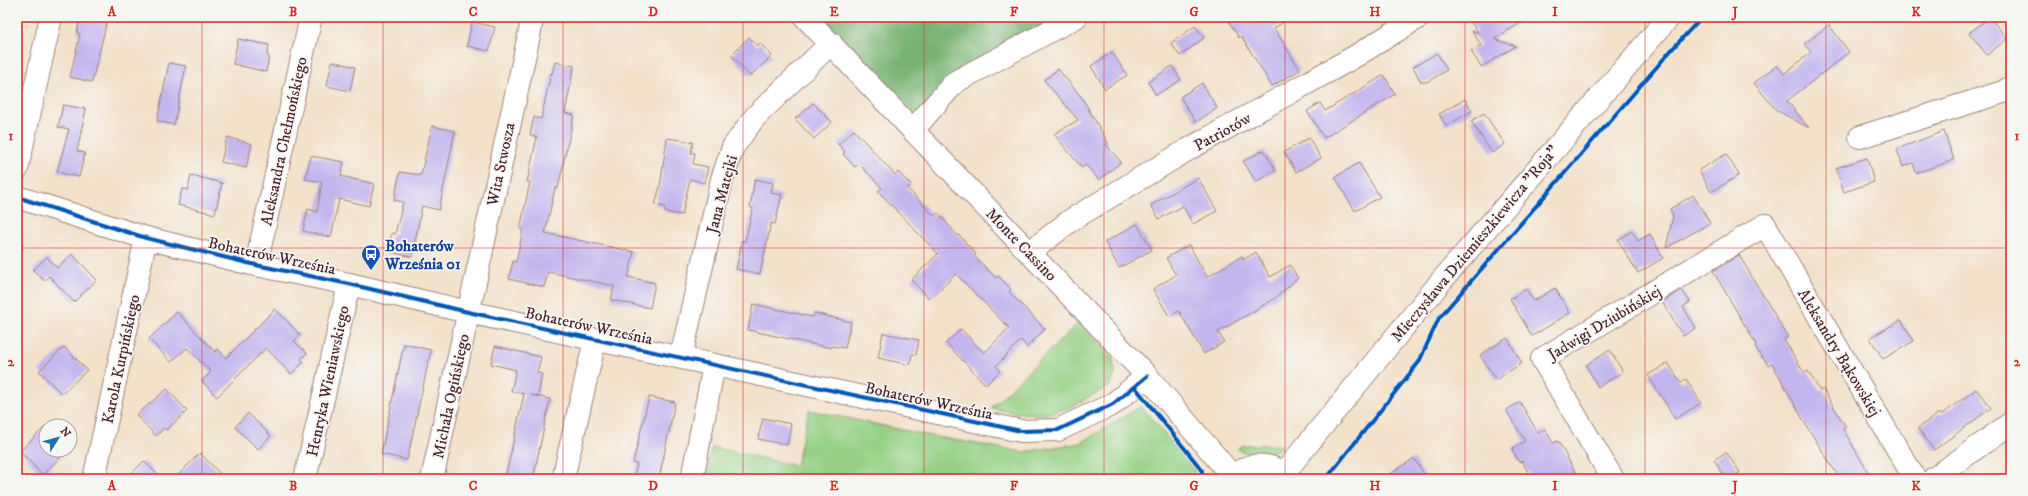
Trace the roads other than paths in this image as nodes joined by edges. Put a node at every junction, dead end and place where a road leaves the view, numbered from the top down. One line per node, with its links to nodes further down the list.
1 (51, 17): 12 (street)
2 (311, 17): 17 (street, Aleksandra Chełmońskiego)
3 (533, 17): 19 (street, Wita Stwosza)
4 (805, 17): 8 (street, Monte Cassino)
5 (1076, 17): 10 (street)
6 (1419, 17): 16 (street, Patriotów)
7 (1669, 17): 25 (street, Mieczysława Dziemieszkiewicza "Roja")
8 (831, 43): 10 (street, Monte Cassino); 21 (street, Jana Matejki)
9 (2011, 87): 11 (street)
10 (913, 130): 16 (street, Monte Cassino)
11 (1860, 137)
12 (17, 170)
13 (17, 197): 15 (street, Bohaterów Września)
14 (1765, 225): 32 (street, Jadwigi Dziubińskiej); 33 (street, Aleksandry Bąkowskiej)
15 (146, 238): 17 (street, Bohaterów Września); 27 (street, Karola Kurpińskiego)
16 (1030, 252): 23 (street, Monte Cassino)
17 (256, 265): 18 (street, Bohaterów Września)
18 (349, 284): 19 (street, Bohaterów Września); 28 (street, Henryka Wieniawskiego)
19 (468, 312): 20 (street, Bohaterów Września); 29 (street, Michała Ogińskiego)
20 (596, 340): 21 (street, Bohaterów Września); 30 (street)
21 (681, 357): 22 (street, Bohaterów Września)
22 (714, 365): 23 (street, Bohaterów Września); 31 (street)
23 (1147, 376): 26 (street, Monte Cassino)
24 (2011, 423): 34 (street)
25 (1287, 476): 26 (street)
26 (1233, 478)
27 (94, 479)
28 (305, 479)
29 (432, 479)
30 (563, 479)
31 (692, 479)
32 (1613, 479)
33 (1915, 479)
34 (1933, 479)

